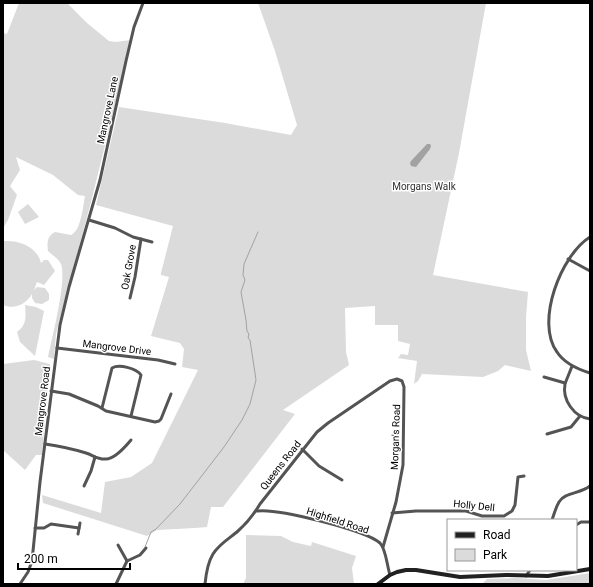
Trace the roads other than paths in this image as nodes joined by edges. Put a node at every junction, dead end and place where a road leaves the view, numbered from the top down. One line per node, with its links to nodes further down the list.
1 (143, 3): 2 (street, Mangrove Lane)
2 (89, 220): 4 (street, Oak Grove); 9 (street, Mangrove Road)
3 (590, 237): 6 (street)
4 (141, 239): 5 (street, Oak Grove); 8 (street, Oak Grove)
5 (152, 242)
6 (568, 259): 7 (street); 11 (street)
7 (590, 271)
8 (130, 298)
9 (57, 348): 10 (street, Mangrove Drive); 16 (street, Mangrove Road)
10 (175, 364)
11 (572, 366): 12 (street); 15 (street)
12 (590, 373)
13 (544, 377): 15 (street)
14 (395, 379): 25 (street, Queens Road); 32 (street, Morgan's Road)
15 (565, 383): 20 (street)
16 (51, 391): 18 (street); 24 (street, Mangrove Road)
17 (171, 394): 19 (street)
18 (102, 408): 19 (street); 19 (street)
19 (132, 416)
20 (580, 416): 21 (street); 22 (street)
21 (590, 419)
22 (547, 434)
23 (131, 440): 26 (street)
24 (45, 444): 26 (street); 37 (street, Mangrove Road)
25 (302, 449): 28 (street); 31 (street, Queens Road)
26 (95, 457): 29 (street)
27 (524, 476): 32 (street, Holly Dell)
28 (342, 480)
29 (84, 486)
30 (590, 486): 33 (street)
31 (257, 511): 41 (street, Highfield Road); 52 (street, Queens Road)
32 (392, 513): 41 (street, Morgan's Road)
33 (552, 519)
34 (590, 522): 36 (street)
35 (80, 523): 38 (street)
36 (577, 524)
37 (35, 528): 38 (street); 50 (street, Mangrove Road)
38 (79, 528): 39 (street)
39 (78, 534)
40 (118, 545): 43 (street)
41 (383, 547): 47 (street)
42 (146, 548): 43 (street)
43 (127, 561): 51 (street)
44 (590, 570): 48 (main road)
45 (529, 571): 49 (street)
46 (555, 571): 48 (street)
47 (390, 575): 49 (main road); 53 (main road)
48 (553, 575): 49 (main road)
49 (526, 576)
50 (20, 584)
51 (116, 584)
52 (205, 584)
53 (378, 584)

